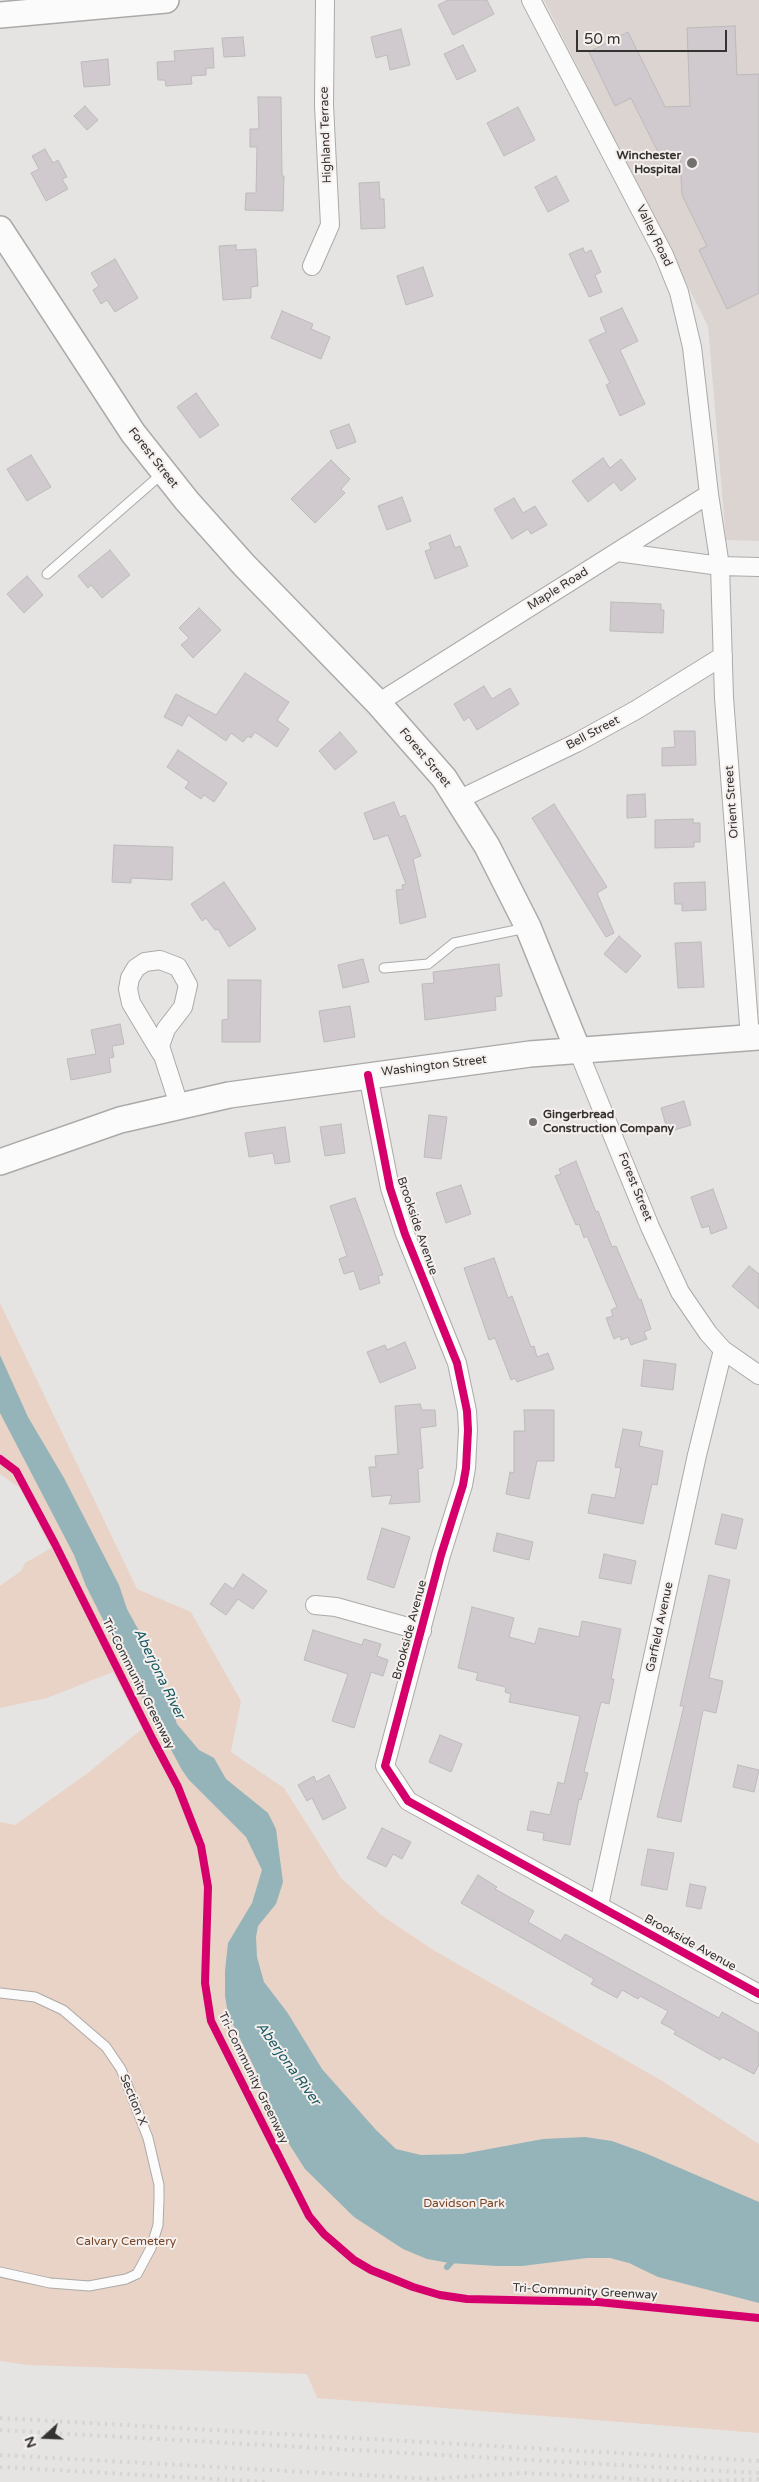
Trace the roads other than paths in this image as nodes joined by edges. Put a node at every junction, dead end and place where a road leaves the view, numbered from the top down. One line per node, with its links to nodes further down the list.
1 (166, 0): 4 (main road)
2 (325, 0): 7 (street, Highland Terrace)
3 (531, 0): 9 (street, Valley Road)
4 (46, 6): 5 (main road)
5 (0, 15)
6 (0, 230): 8 (main road, Forest Street)
7 (312, 266)
8 (164, 472): 13 (lane); 15 (main road, Forest Street)
9 (709, 494): 10 (street); 11 (street, Valley Road)
10 (618, 552): 11 (street); 15 (street, Maple Road)
11 (720, 566): 12 (street); 14 (street, Orient Street)
12 (759, 567)
13 (48, 574)
14 (722, 656): 16 (street, Bell Street); 19 (street, Orient Street)
15 (378, 704): 16 (main road, Forest Street)
16 (458, 800): 17 (main road, Forest Street)
17 (528, 927): 18 (lane); 20 (main road, Forest Street)
18 (384, 968)
19 (755, 1037): 20 (main road, Washington Street)
20 (578, 1048): 22 (main road, Washington Street); 25 (street, Forest Street)
21 (160, 1053): 21 (street); 23 (street)
22 (368, 1075): 23 (main road, Washington Street); 28 (street, Brookside Avenue)
23 (179, 1105): 24 (main road, Washington Street)
24 (0, 1162)
25 (723, 1350): 26 (street, Forest Street); 29 (street, Garfield Avenue)
26 (759, 1375)
27 (315, 1604): 28 (street)
28 (422, 1630): 29 (street, Brookside Avenue)
29 (599, 1905): 31 (street, Brookside Avenue)
30 (0, 1993): 32 (lane, Section X)
31 (759, 1994)
32 (0, 2272)

